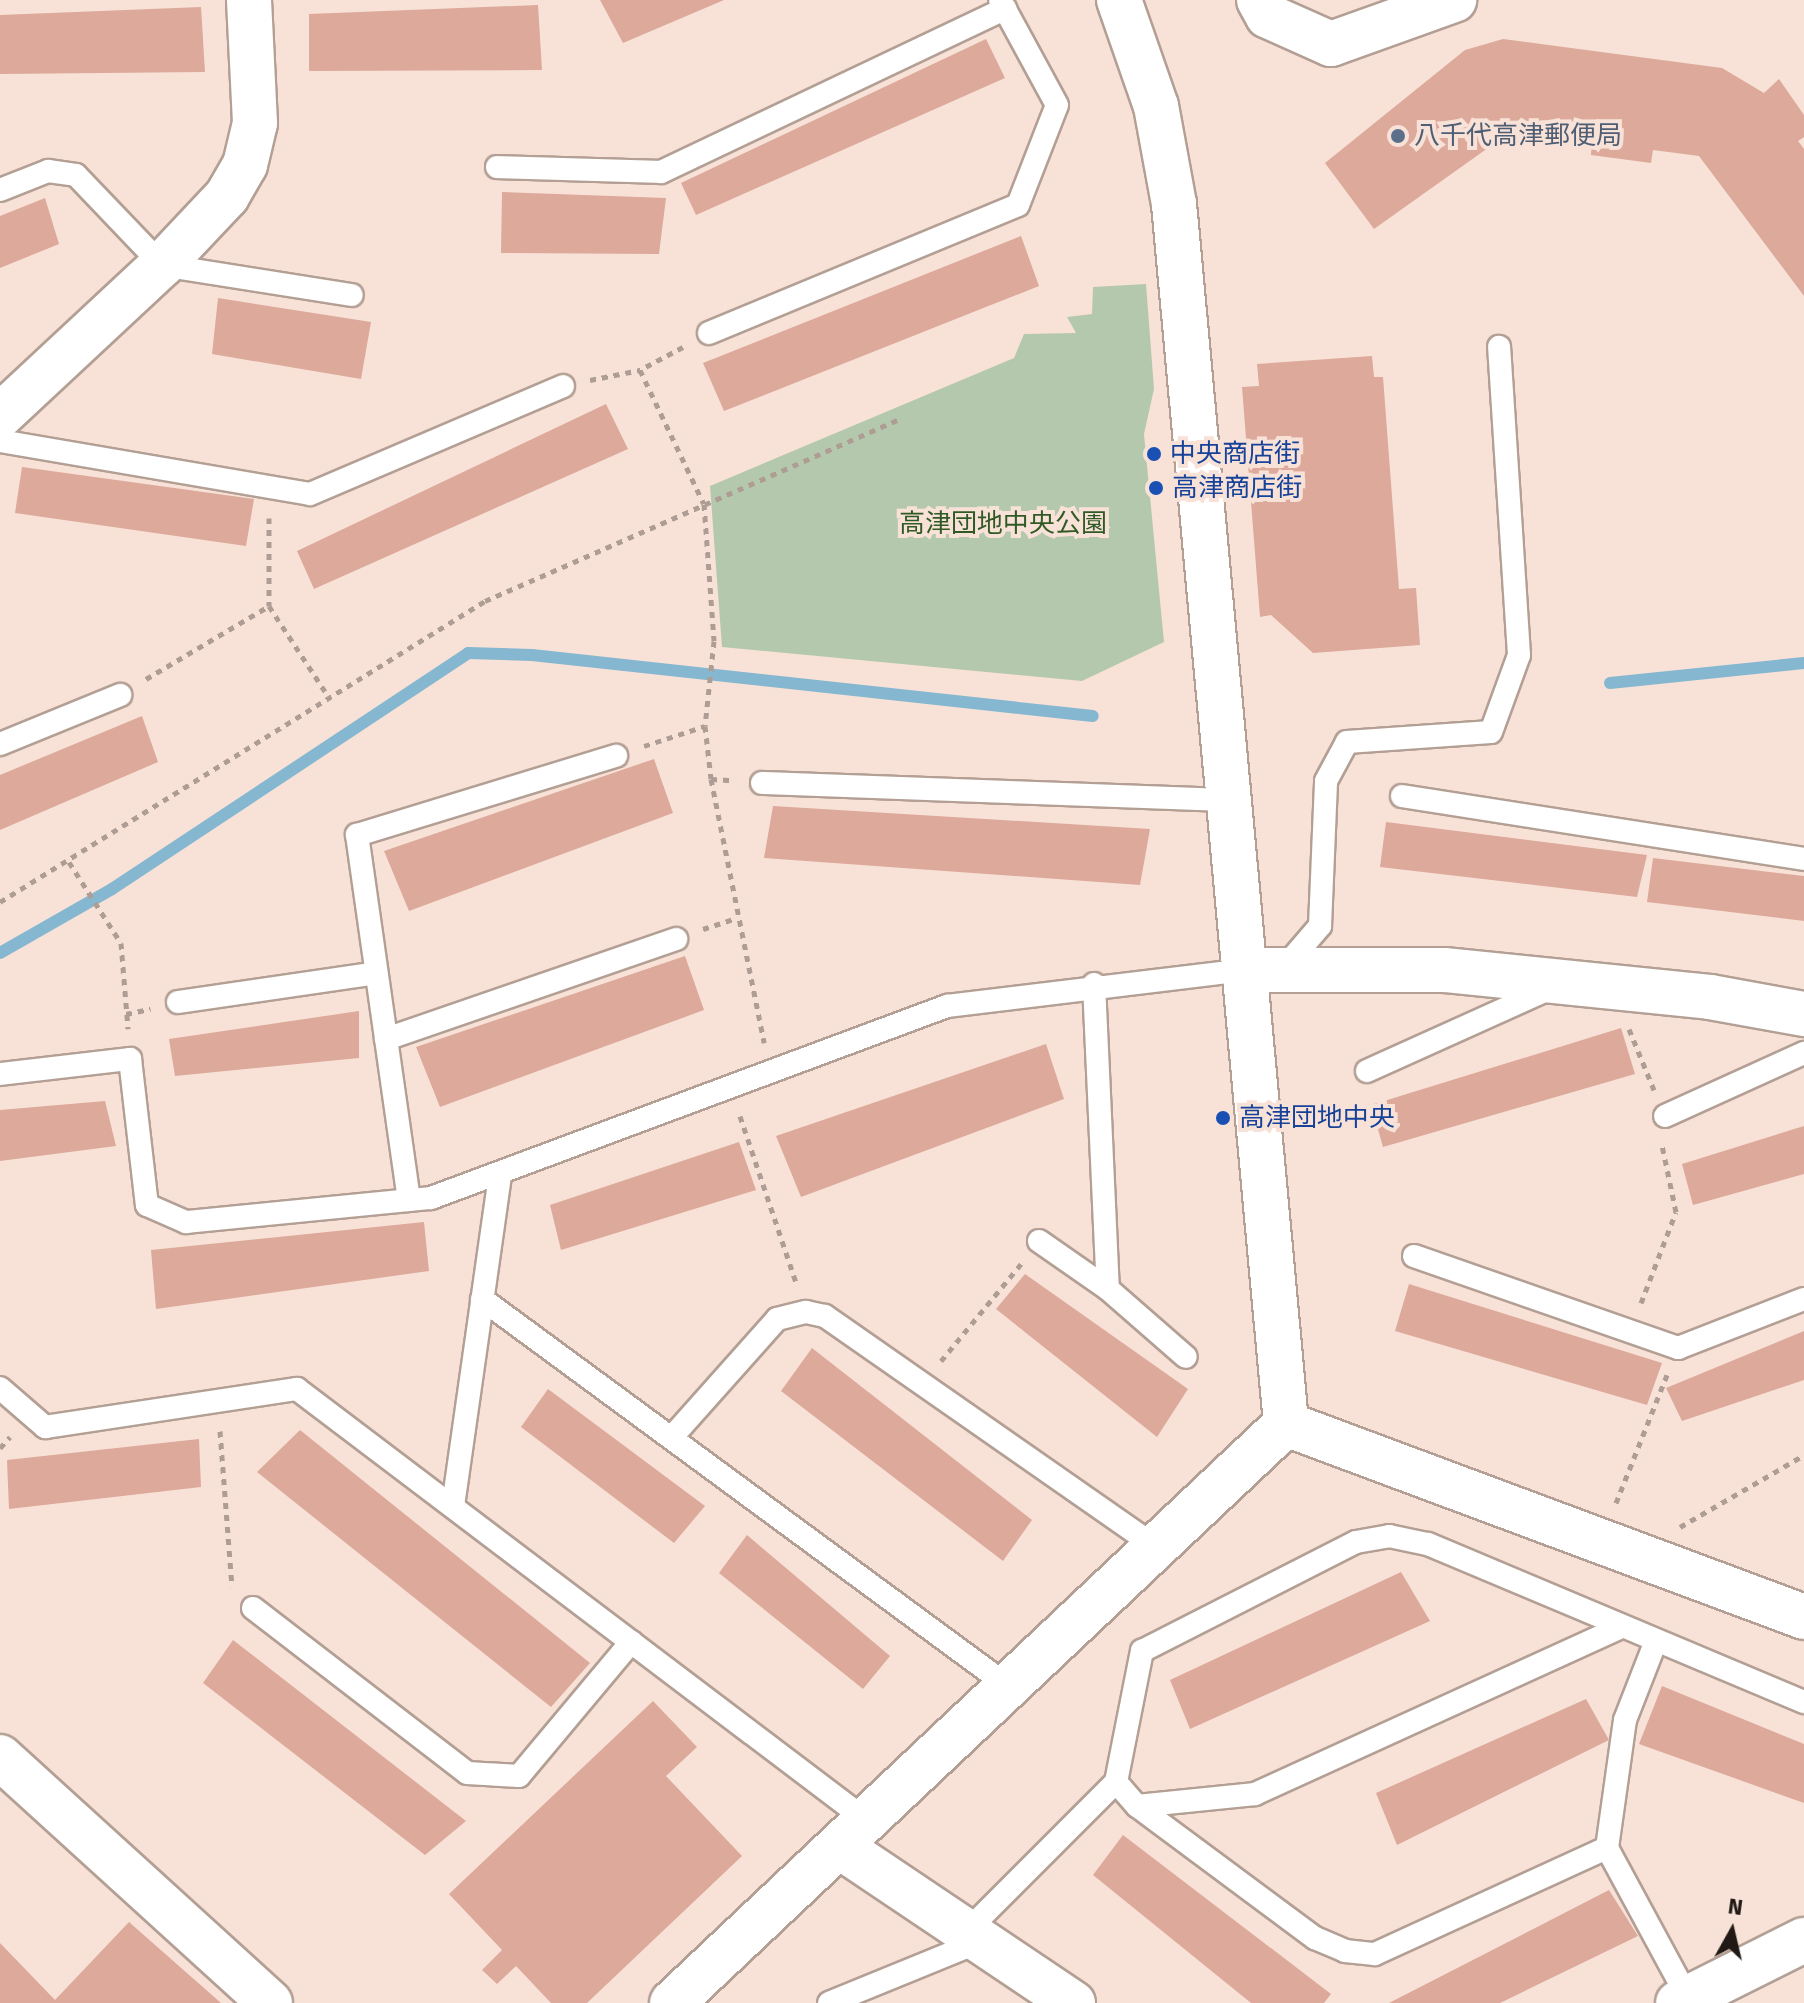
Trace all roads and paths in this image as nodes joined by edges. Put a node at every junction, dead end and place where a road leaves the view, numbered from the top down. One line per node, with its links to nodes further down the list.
1 (249, 0): 8 (street)
2 (1119, 0): 27 (street)
3 (1259, 0): 4 (street)
4 (1454, 0)
5 (1003, 4): 6 (lane); 10 (lane)
6 (497, 167)
7 (0, 190): 8 (lane)
8 (162, 265): 9 (lane); 14 (street)
9 (352, 295)
10 (709, 333): 12 (path)
11 (1499, 347): 32 (lane)
12 (640, 370): 13 (path); 18 (path)
13 (563, 386): 17 (lane)
14 (0, 416)
15 (901, 418): 18 (path)
16 (0, 441): 17 (lane)
17 (269, 487): 19 (path)
18 (704, 504): 21 (path); 22 (path)
19 (269, 606): 20 (path); 21 (path)
20 (120, 695): 23 (lane)
21 (330, 699): 29 (path)
22 (705, 726): 24 (path); 42 (path)
23 (0, 744)
24 (616, 756): 33 (lane)
25 (762, 783): 27 (lane)
26 (1402, 796): 28 (lane)
27 (1228, 800): 32 (street)
28 (1804, 859)
29 (69, 862): 30 (path); 41 (path)
30 (0, 902)
31 (676, 939): 39 (lane)
32 (1263, 970): 34 (street); 35 (lane); 61 (street)
33 (376, 973): 37 (lane); 39 (lane)
34 (1565, 982): 36 (street); 43 (lane)
35 (1094, 984): 42 (lane); 51 (lane)
36 (1612, 987): 38 (street); 46 (path)
37 (178, 1002)
38 (1804, 1014)
39 (386, 1039): 48 (lane)
40 (1804, 1053): 46 (lane)
41 (130, 1059): 44 (lane); 48 (lane)
42 (770, 1070): 45 (lane)
43 (1367, 1071)
44 (0, 1074)
45 (729, 1085): 47 (lane); 54 (path)
46 (1665, 1116): 55 (path)
47 (500, 1174): 48 (lane); 52 (lane)
48 (409, 1200)
49 (1039, 1241): 51 (lane); 58 (path)
50 (1414, 1256): 55 (lane)
51 (1108, 1289): 57 (lane)
52 (482, 1299): 62 (lane); 64 (lane)
53 (1804, 1299): 56 (lane)
54 (806, 1312): 58 (lane); 62 (lane)
55 (1630, 1332): 56 (lane)
56 (1678, 1348): 66 (path)
57 (1186, 1357)
58 (922, 1384): 65 (lane)
59 (0, 1388): 60 (lane)
60 (218, 1401): 64 (lane); 67 (path)
61 (1286, 1424): 65 (street); 66 (street)
62 (672, 1437): 72 (lane)
63 (1804, 1455): 66 (path)
64 (453, 1506): 71 (lane)
65 (1155, 1546): 72 (street)
66 (1619, 1546): 68 (street)
67 (253, 1608): 71 (lane)
68 (1804, 1617)
69 (1622, 1627): 70 (lane); 75 (lane); 76 (lane)
70 (1656, 1641): 73 (lane); 78 (lane)
71 (631, 1642): 77 (lane)
72 (1008, 1686): 77 (street)
73 (1804, 1702)
74 (0, 1757): 82 (street)
75 (1116, 1782): 76 (lane); 79 (lane)
76 (1137, 1806): 78 (lane)
77 (852, 1833): 79 (street); 83 (street)
78 (1607, 1848): 81 (lane)
79 (973, 1936): 84 (lane); 85 (street)
80 (1804, 1940): 81 (street)
81 (1683, 2000)
82 (268, 2003)
83 (672, 2003)
84 (829, 2003)
85 (1073, 2003)

